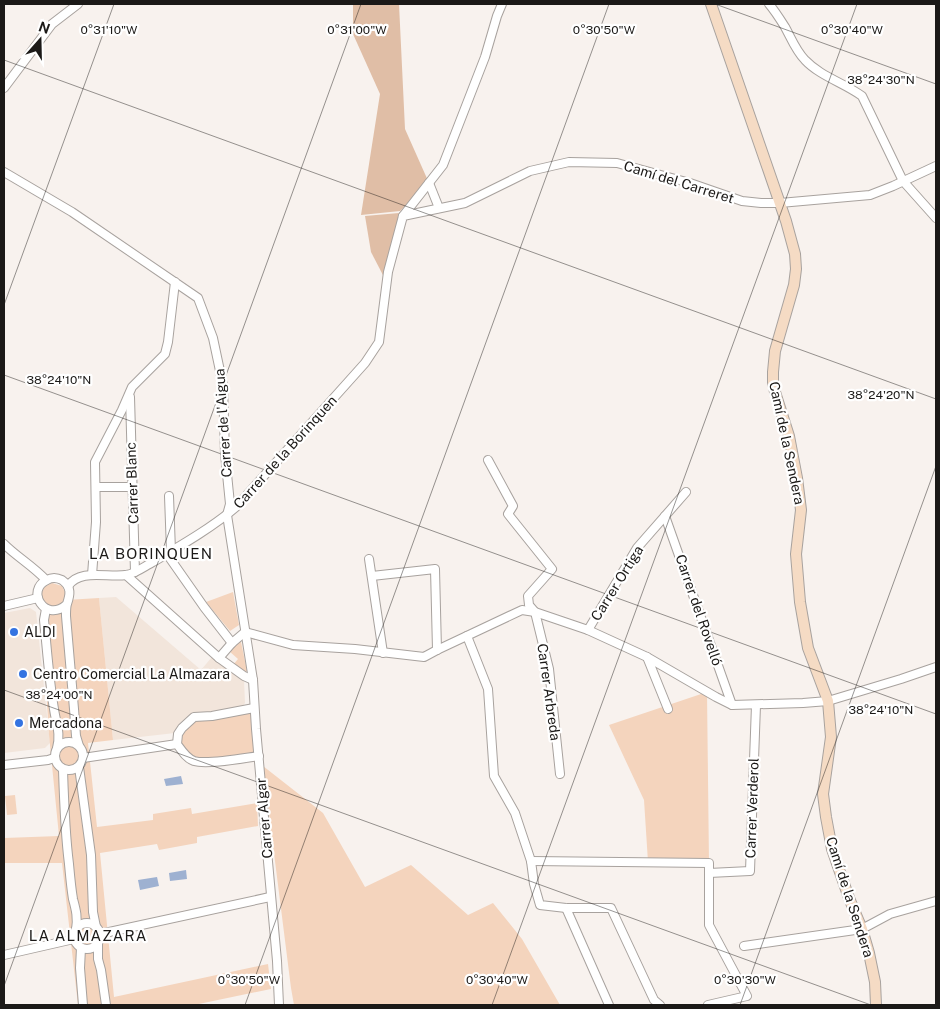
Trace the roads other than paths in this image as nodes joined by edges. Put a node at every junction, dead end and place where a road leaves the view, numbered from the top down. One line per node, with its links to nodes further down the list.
1 (78, 4): 5 (street)
2 (502, 4): 9 (street)
3 (711, 4): 10 (street, Camí de la Sendera)
4 (769, 4): 8 (street)
5 (4, 88)
6 (936, 166): 8 (street, Camí del Carreret)
7 (4, 172): 14 (street, Carrer de l'Aigua)
8 (903, 181): 10 (street, Camí del Carreret); 13 (street)
9 (429, 183): 11 (street); 12 (street)
10 (780, 203): 11 (street, Camí del Carreret); 47 (street, Camí de la Sendera)
11 (438, 208): 12 (street, Camí del Carreret)
12 (403, 216): 21 (street, Carrer de la Borinquen)
13 (936, 218)
14 (175, 282): 15 (street); 21 (street, Carrer de l'Aigua)
15 (130, 394): 17 (street); 18 (street, Carrer Blanc)
16 (488, 460): 36 (street, Carrer Arbreda)
17 (96, 487): 18 (street); 27 (street)
18 (132, 487): 26 (street, Carrer Blanc)
19 (686, 492): 22 (street, Carrer Ortiga)
20 (169, 496): 24 (street)
21 (227, 515): 24 (street, Carrer de la Borinquen); 38 (street, Carrer de l'Aigua)
22 (665, 516): 37 (street, Carrer Ortiga); 48 (street, Carrer del Rovelló)
23 (4, 544): 30 (street)
24 (171, 551): 26 (street, Carrer de la Borinquen); 40 (street)
25 (369, 559): 29 (street)
26 (135, 572): 28 (street, Carrer de la Borinquen)
27 (92, 575): 28 (street, Carrer de la Borinquen); 31 (street, Carrer de la Borinquen)
28 (126, 575): 44 (street)
29 (372, 576): 41 (street); 42 (street)
30 (46, 580): 31 (street); 32 (street)
31 (68, 586): 33 (street)
32 (38, 598): 34 (street); 35 (street)
33 (66, 605): 35 (street); 53 (street)
34 (4, 606)
35 (46, 609): 54 (street)
36 (535, 612): 37 (street); 39 (street); 61 (street, Carrer Arbreda)
37 (588, 630): 43 (street)
38 (246, 632): 40 (street); 42 (street); 46 (street, Carrer Algar)
39 (467, 636): 41 (street); 62 (street)
40 (232, 643): 44 (street)
41 (437, 650): 42 (street)
42 (383, 653)
43 (647, 657): 48 (street); 51 (street)
44 (219, 658): 46 (street)
45 (936, 667): 47 (street)
46 (253, 680): 50 (street, Carrer Algar)
47 (828, 701): 49 (street); 67 (street, Camí de la Sendera)
48 (732, 705): 49 (street)
49 (756, 705): 63 (street, Carrer Verderol)
50 (254, 708): 52 (street); 55 (street, Carrer Algar)
51 (668, 709)
52 (177, 744): 55 (street); 57 (street)
53 (79, 746): 54 (street); 57 (street)
54 (57, 748): 56 (street)
55 (259, 756): 64 (street, Carrer Algar)
56 (54, 758): 58 (street); 60 (street)
57 (83, 758): 59 (street)
58 (4, 765)
59 (78, 767): 60 (street); 69 (street)
60 (63, 770): 68 (street)
61 (560, 774)
62 (531, 861): 63 (street); 66 (street)
63 (709, 873): 80 (street)
64 (270, 897): 69 (street); 77 (street, Carrer Algar)
65 (936, 901): 67 (street)
66 (566, 908): 78 (street); 79 (street)
67 (862, 928): 72 (street); 81 (street, Camí de la Sendera)
68 (76, 930): 69 (street); 70 (street)
69 (98, 930): 71 (street)
70 (74, 939): 73 (street); 74 (street)
71 (98, 942): 73 (street); 76 (street)
72 (744, 946)
73 (81, 948): 75 (street)
74 (4, 955)
75 (83, 1005)
76 (106, 1005)
77 (279, 1005)
78 (609, 1005)
79 (660, 1005)
80 (708, 1005)
81 (876, 1005)

